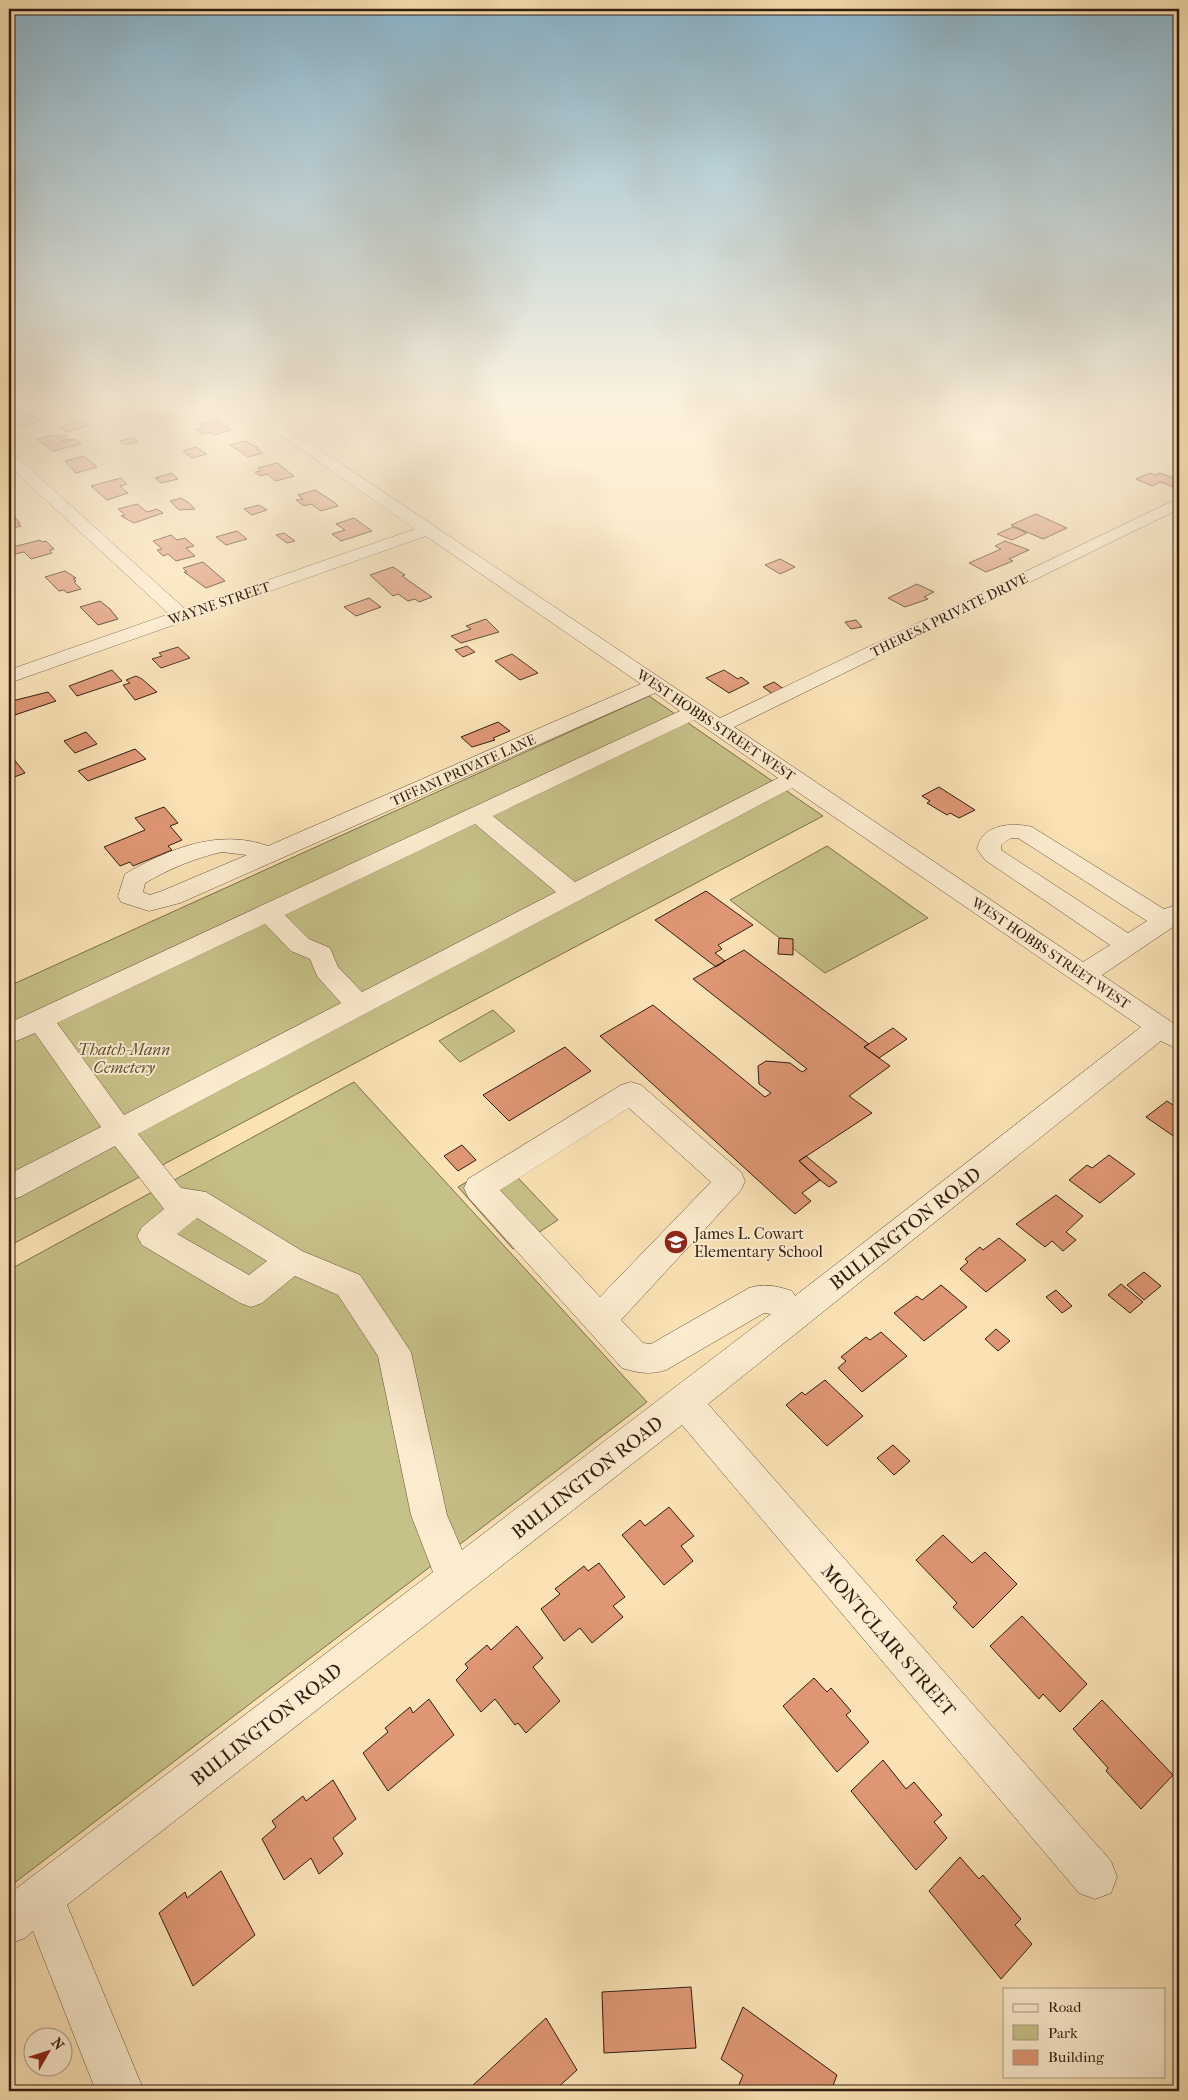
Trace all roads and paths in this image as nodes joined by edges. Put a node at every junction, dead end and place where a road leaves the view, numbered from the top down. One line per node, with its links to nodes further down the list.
1 (64, 508): 5 (street)
2 (396, 508): 4 (street, WEST HOBBS STREET WEST)
3 (1169, 508): 9 (street, THERESA PRIVATE DRIVE)
4 (428, 530): 5 (street, WAYNE STREET); 7 (street, WEST HOBBS STREET WEST)
5 (182, 616): 6 (street, WAYNE STREET)
6 (9, 677)
7 (657, 685): 8 (street, WEST HOBBS STREET WEST); 12 (street, TIFFANI PRIVATE LANE)
8 (696, 711): 9 (street, WEST HOBBS STREET WEST); 11 (street)
9 (720, 726): 10 (street, WEST HOBBS STREET WEST)
10 (794, 778): 13 (street); 17 (street, WEST HOBBS STREET WEST)
11 (476, 814): 13 (street); 14 (street)
12 (268, 855): 12 (street, TIFFANI PRIVATE LANE)
13 (574, 893): 18 (street)
14 (268, 912): 18 (street); 19 (street)
15 (1172, 916): 16 (street); 16 (street)
16 (1127, 945): 17 (street)
17 (1083, 975): 20 (street, WEST HOBBS STREET WEST)
18 (358, 1005): 22 (street)
19 (40, 1019): 21 (street); 22 (street)
20 (1172, 1031): 28 (street, BULLINGTON ROAD)
21 (9, 1034)
22 (119, 1130): 23 (street); 24 (street)
23 (9, 1188)
24 (195, 1201): 25 (street); 25 (street)
25 (290, 1260): 29 (street)
26 (781, 1301): 27 (street)
27 (599, 1321): 27 (street)
28 (684, 1402): 29 (street, BULLINGTON ROAD); 30 (street, MONTCLAIR STREET)
29 (455, 1578): 31 (street, BULLINGTON ROAD)
30 (1095, 1877)
31 (25, 1910): 32 (street)
32 (120, 2091)

